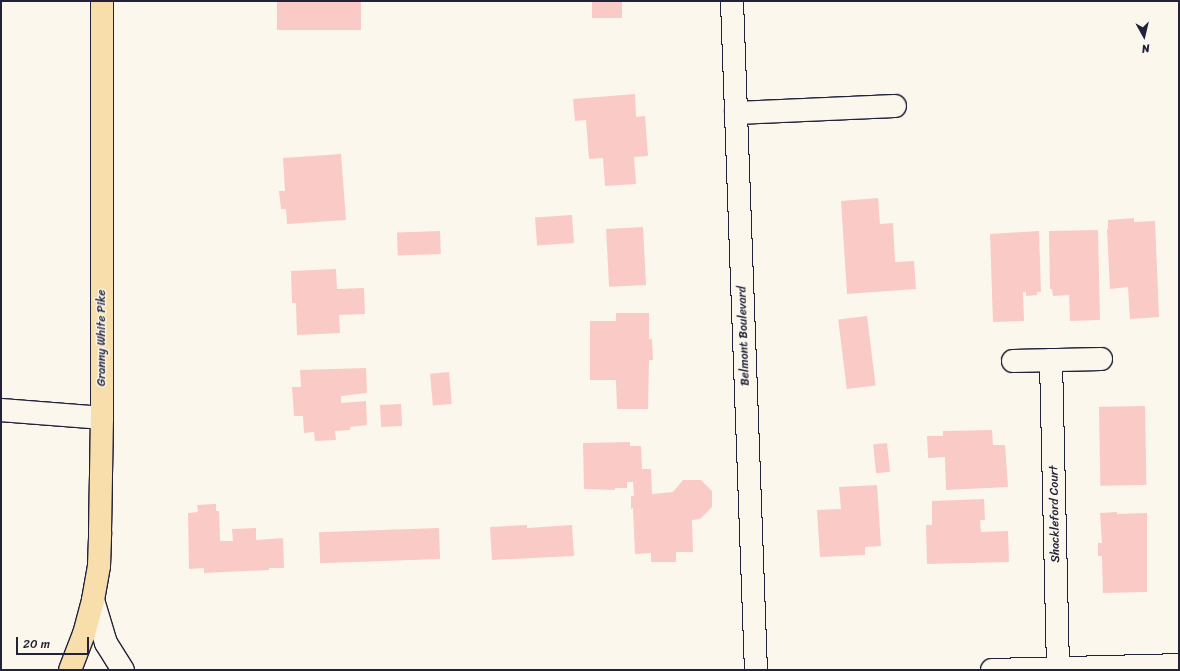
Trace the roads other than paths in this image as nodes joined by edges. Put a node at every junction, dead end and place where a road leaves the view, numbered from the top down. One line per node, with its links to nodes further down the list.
1 (102, 1): 9 (main road, Granny White Pike)
2 (732, 1): 4 (street, Belmont Boulevard)
3 (895, 106): 4 (street)
4 (736, 113): 15 (street, Belmont Boulevard)
5 (1100, 359): 6 (street)
6 (1051, 360): 7 (street); 12 (street, Shackleford Court)
7 (1013, 361)
8 (1, 410): 9 (street)
9 (102, 418): 10 (main road, Granny White Pike)
10 (93, 600): 13 (main road, Granny White Pike); 14 (street)
11 (1179, 665): 12 (street)
12 (1058, 669): 17 (street)
13 (70, 670)
14 (123, 670)
15 (756, 670)
16 (992, 670): 17 (street)
17 (1009, 670)

